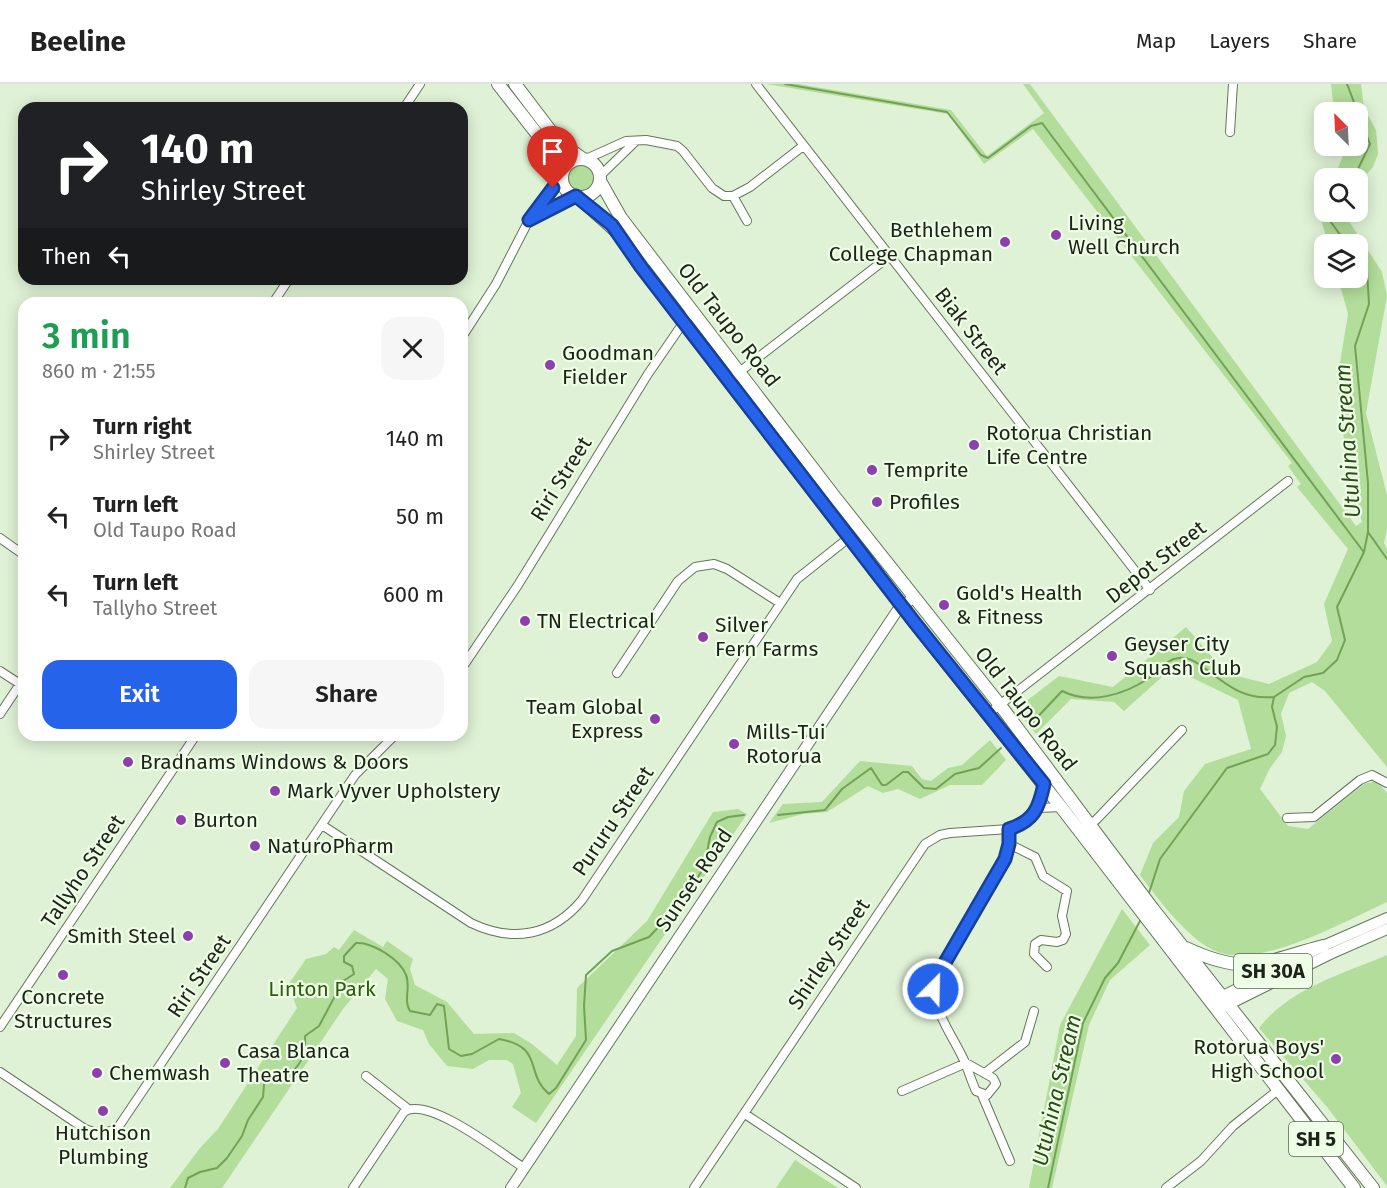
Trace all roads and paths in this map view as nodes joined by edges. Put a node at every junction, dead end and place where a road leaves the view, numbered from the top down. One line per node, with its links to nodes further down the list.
1 (420, 84): 8 (street)
2 (498, 84): 13 (highway, SH 5)
3 (515, 84): 12 (highway, SH 5)
4 (756, 84): 7 (street, Biak Street)
5 (761, 84): 7 (street, Biak Street)
6 (1233, 84): 9 (street)
7 (764, 93): 11 (street, Biak Street)
8 (408, 102)
9 (1230, 132)
10 (636, 141): 12 (street); 14 (street); 16 (street)
11 (803, 146): 16 (street); 19 (street, Biak Street)
12 (585, 159): 13 (highway); 14 (highway, SH 5)
13 (562, 177): 15 (highway, SH 5); 17 (street)
14 (600, 179): 15 (highway); 20 (highway, Old Taupo Road / SH 5)
15 (577, 196): 17 (street); 21 (highway, Old Taupo Road / SH 5)
16 (733, 196): 18 (street)
17 (529, 220): 22 (street)
18 (747, 221)
19 (891, 255): 23 (street); 30 (street, Biak Street)
20 (692, 310): 21 (street, Riri Street); 23 (highway, Old Taupo Road / SH 5)
21 (683, 322): 24 (highway, Old Taupo Road / SH 5); 34 (street, Riri Street)
22 (468, 328)
23 (740, 372): 24 (street); 26 (highway, Old Taupo Road / SH 5)
24 (729, 380): 27 (highway, Old Taupo Road / SH 5)
25 (1288, 481): 30 (street, Depot Street)
26 (862, 528): 27 (street, Pururu Street); 31 (highway, Old Taupo Road / SH 5)
27 (850, 537): 32 (street, Pururu Street); 33 (highway, Old Taupo Road / SH 5)
28 (0, 538): 29 (street)
29 (18, 551)
30 (1150, 590): 39 (street, Depot Street)
31 (914, 597): 33 (main road, Sunset Road); 39 (highway, Old Taupo Road / SH 5)
32 (780, 603): 36 (street); 50 (street, Pururu Street)
33 (903, 606): 41 (highway, Old Taupo Road / SH 5); 75 (main road, Sunset Road)
34 (468, 659)
35 (0, 671): 37 (street)
36 (618, 673)
37 (18, 679)
38 (18, 687): 40 (street)
39 (1000, 705): 41 (street, Depot Street); 51 (highway, Old Taupo Road / SH 5)
40 (0, 714)
41 (988, 714): 46 (highway, Old Taupo Road / SH 5)
42 (1182, 730): 51 (street)
43 (192, 741): 63 (street, Tallyho Street)
44 (389, 741): 50 (street, Riri Street)
45 (1387, 783): 49 (street)
46 (1044, 784): 47 (highway, Old Taupo Road / SH 5); 48 (street)
47 (1061, 807): 48 (street); 51 (highway, Old Taupo Road / SH 5)
48 (1040, 808): 52 (street, Shirley Street)
49 (1287, 818)
50 (322, 825): 65 (street, Riri Street)
51 (1085, 827): 54 (highway, Old Taupo Road / SH 5)
52 (1009, 829): 53 (street); 72 (street, Shirley Street)
53 (1009, 844): 59 (street); 64 (street)
54 (1150, 914): 57 (highway, Old Taupo Road / SH 5); 61 (highway, Old Taupo Road / SH 5)
55 (1387, 918): 58 (main road, SH 30A)
56 (1387, 929): 60 (main road, SH 30A)
57 (1182, 946): 58 (highway); 60 (highway, Old Taupo Road / SH 5)
58 (1323, 946): 60 (main road, SH 30A)
59 (1047, 967)
60 (1225, 1000): 61 (main road, SH 30A); 73 (highway, Old Taupo Road / SH 5)
61 (1213, 1007): 68 (highway, Old Taupo Road / SH 5)
62 (1034, 1011): 66 (street)
63 (0, 1028)
64 (966, 1063): 66 (street); 69 (street); 70 (street)
65 (0, 1072)
66 (985, 1073): 70 (street)
67 (366, 1076): 71 (street)
68 (1278, 1090): 73 (highway, Old Taupo Road / SH 5); 80 (street); 81 (highway, Old Taupo Road / SH 5)
69 (902, 1091)
70 (982, 1095): 74 (street)
71 (408, 1109): 75 (street); 76 (street)
72 (744, 1114): 78 (street, Shirley Street); 79 (street)
73 (1339, 1143): 82 (highway, Old Taupo Road / SH 5)
74 (1010, 1161)
75 (524, 1168): 77 (main road, Sunset Road)
76 (353, 1188)
77 (511, 1188)
78 (694, 1188)
79 (856, 1188)
80 (1166, 1188)
81 (1353, 1188)
82 (1374, 1188)

